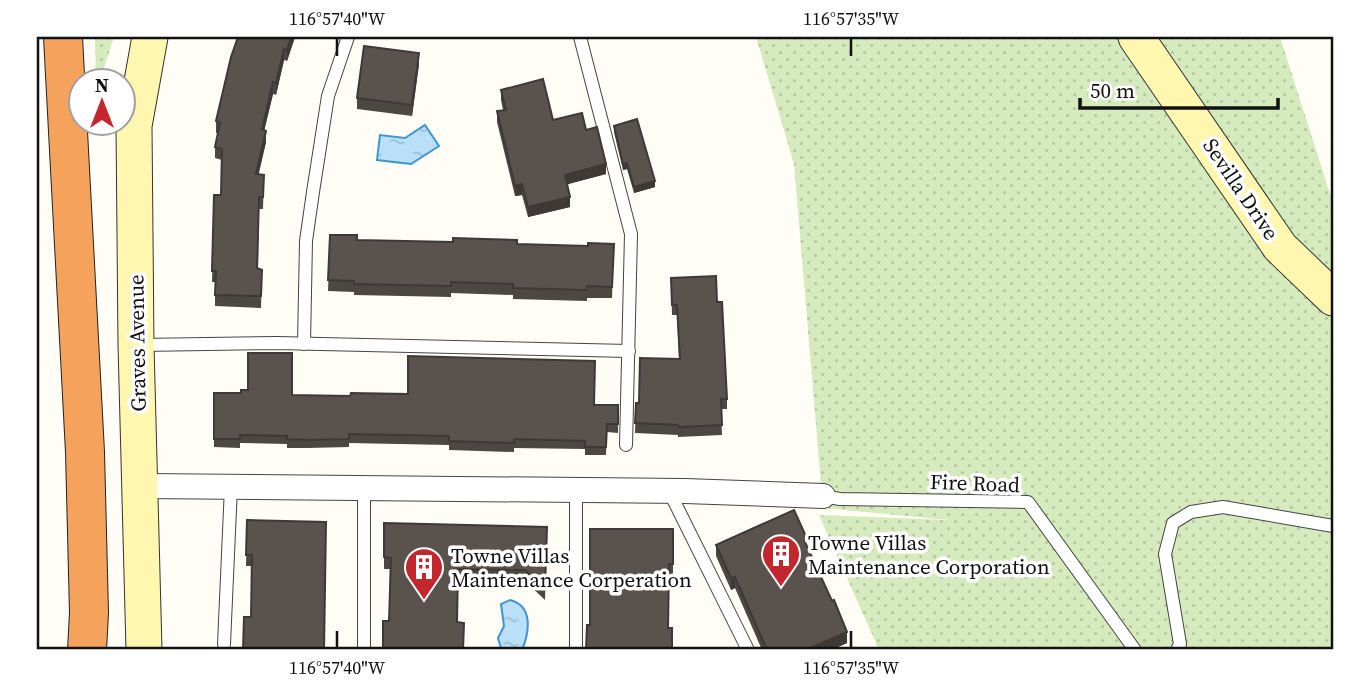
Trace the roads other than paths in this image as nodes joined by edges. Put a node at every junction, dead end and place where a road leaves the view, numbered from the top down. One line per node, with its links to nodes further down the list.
1 (63, 37): 20 (highway)
2 (150, 37): 8 (street, Graves Avenue)
3 (348, 37): 7 (lane)
4 (580, 37): 9 (lane)
5 (1136, 37): 6 (street, Sevilla Drive)
6 (1333, 298)
7 (304, 344): 8 (lane); 9 (lane)
8 (136, 345): 11 (street, Graves Avenue)
9 (629, 351): 10 (lane)
10 (626, 444)
11 (142, 486): 12 (street); 21 (street, Graves Avenue)
12 (232, 487): 13 (street); 18 (lane)
13 (364, 489): 14 (street); 22 (lane)
14 (576, 491): 15 (street); 19 (lane)
15 (669, 491): 16 (street); 23 (lane)
16 (823, 496): 24 (lane, Fire Road)
17 (1333, 526): 25 (lane)
18 (224, 644)
19 (576, 647)
20 (87, 650)
21 (144, 650)
22 (364, 650)
23 (748, 650)
24 (1135, 650)
25 (1177, 650)

